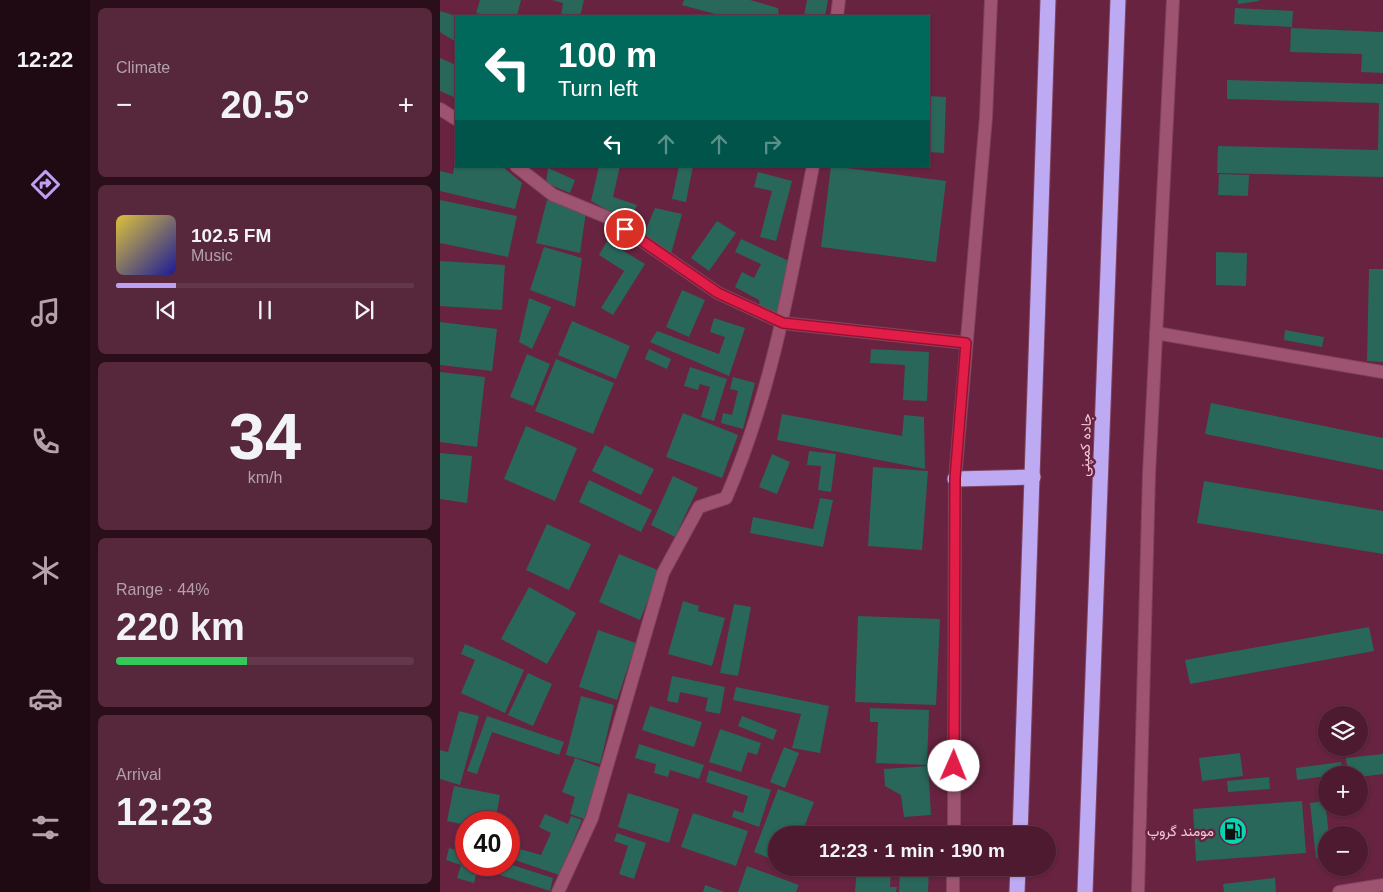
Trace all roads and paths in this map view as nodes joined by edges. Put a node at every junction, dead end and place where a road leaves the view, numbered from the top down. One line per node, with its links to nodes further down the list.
1 (839, 0): 6 (street)
2 (991, 0): 13 (street)
3 (1048, 0): 15 (highway)
4 (1118, 0): 25 (highway, جاده کمپنی)
5 (1173, 0): 12 (street)
6 (837, 15)
7 (440, 109): 8 (street)
8 (455, 118)
9 (517, 167): 11 (street)
10 (813, 167): 11 (street)
11 (783, 323): 13 (street); 22 (street)
12 (1156, 333): 14 (street); 26 (street)
13 (966, 343): 16 (street)
14 (1383, 372)
15 (1033, 477): 16 (highway); 18 (highway)
16 (955, 478): 17 (street)
17 (954, 826)
18 (1020, 826)
19 (953, 876): 23 (street)
20 (1018, 876): 24 (highway)
21 (1383, 885): 27 (street)
22 (558, 892)
23 (953, 892)
24 (1018, 892)
25 (1085, 892)
26 (1138, 892)
27 (1339, 892)

